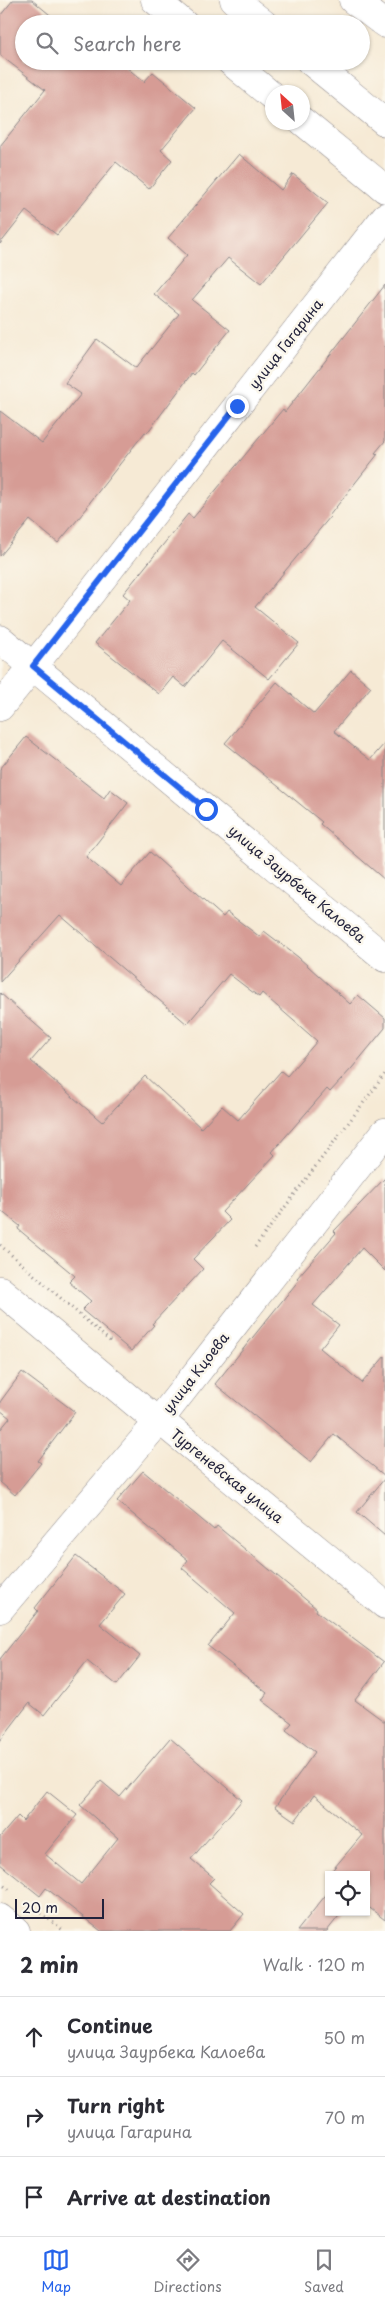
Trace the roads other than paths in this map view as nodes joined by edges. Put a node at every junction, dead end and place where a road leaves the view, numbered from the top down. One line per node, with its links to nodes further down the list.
1 (155, 0): 4 (street)
2 (235, 0): 5 (street)
3 (353, 0): 6 (street)
4 (173, 15)
5 (253, 15)
6 (385, 24)
7 (241, 70): 9 (street)
8 (321, 70): 10 (street)
9 (265, 90)
10 (385, 122)
11 (310, 128): 12 (street)
12 (385, 189)
13 (385, 217): 15 (street, улица Гагарина)
14 (0, 639): 15 (street, улица Заурбека Калоева)
15 (33, 666): 16 (street, улица Гагарина); 17 (street, улица Заурбека Калоева)
16 (0, 706)
17 (385, 958)
18 (385, 1132): 20 (street, улица Кцоева)
19 (0, 1290): 20 (street, Тургеневская улица)
20 (158, 1422): 21 (street, Тургеневская улица); 22 (street, улица Кцоева)
21 (385, 1605)
22 (0, 1608)
23 (0, 1918): 24 (street)
24 (16, 1931)

